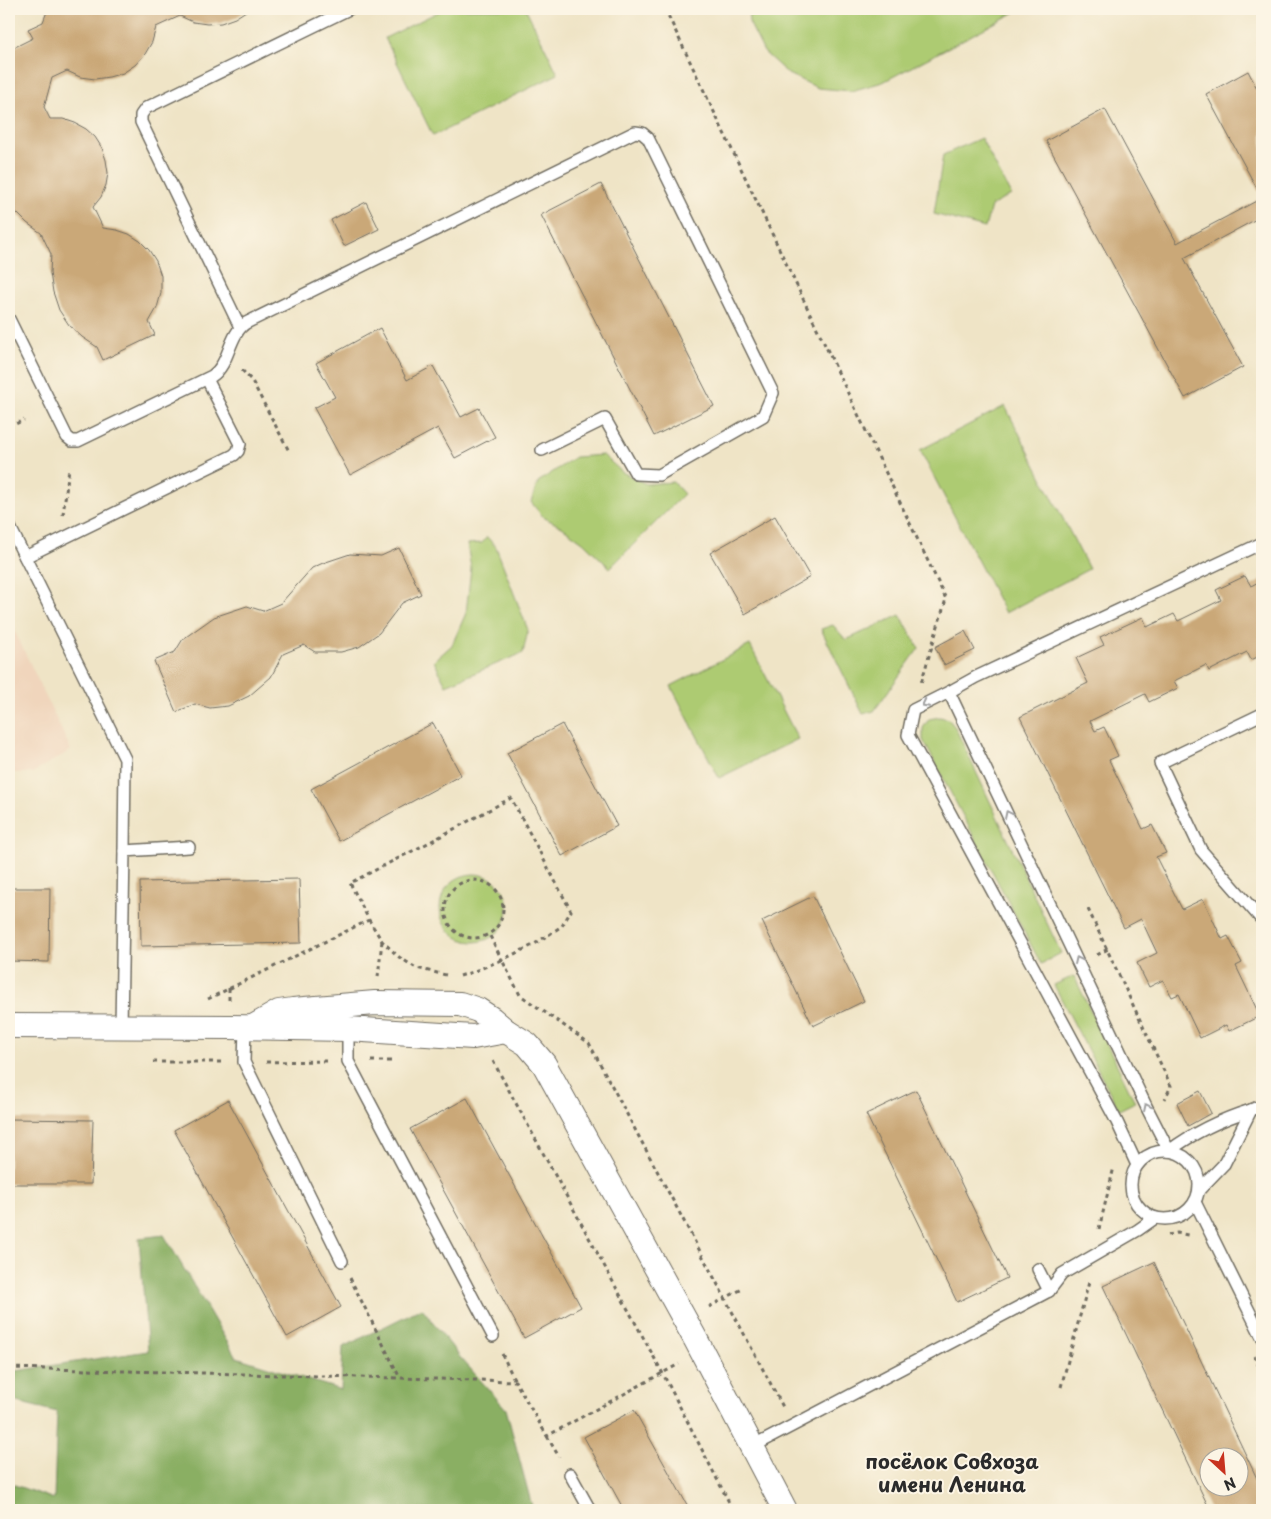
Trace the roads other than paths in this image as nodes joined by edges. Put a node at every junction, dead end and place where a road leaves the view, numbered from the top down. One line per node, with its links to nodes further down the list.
1 (349, 9): 3 (lane)
2 (9, 319): 4 (lane)
3 (240, 327): 4 (lane); 5 (lane)
4 (207, 379): 8 (lane)
5 (542, 450)
6 (9, 525): 8 (lane)
7 (1262, 543): 9 (lane)
8 (25, 557): 12 (lane)
9 (949, 692): 24 (lane, one-way to 9); 25 (lane, one-way to 25)
10 (1262, 714): 13 (lane)
11 (189, 848): 12 (lane)
12 (124, 851): 17 (lane)
13 (1262, 920)
14 (460, 1004): 15 (street); 20 (street); 21 (street)
15 (292, 1019): 18 (street); 19 (street)
16 (9, 1026): 17 (street)
17 (121, 1026): 18 (street)
18 (249, 1027): 29 (lane)
19 (348, 1029): 21 (street); 32 (lane)
20 (506, 1031): 21 (street); 34 (street)
21 (452, 1035)
22 (1262, 1105): 23 (lane)
23 (1251, 1110): 24 (lane); 26 (lane)
24 (1169, 1151): 25 (lane); 26 (lane)
25 (1138, 1165): 28 (lane)
26 (1200, 1189): 27 (lane)
27 (1195, 1202): 28 (lane); 33 (lane)
28 (1155, 1218): 31 (lane)
29 (342, 1261)
30 (1038, 1269): 31 (lane)
31 (1049, 1291): 34 (lane)
32 (493, 1336)
33 (1262, 1337)
34 (752, 1446): 37 (street)
35 (570, 1474): 36 (lane)
36 (590, 1510)
37 (785, 1510)

